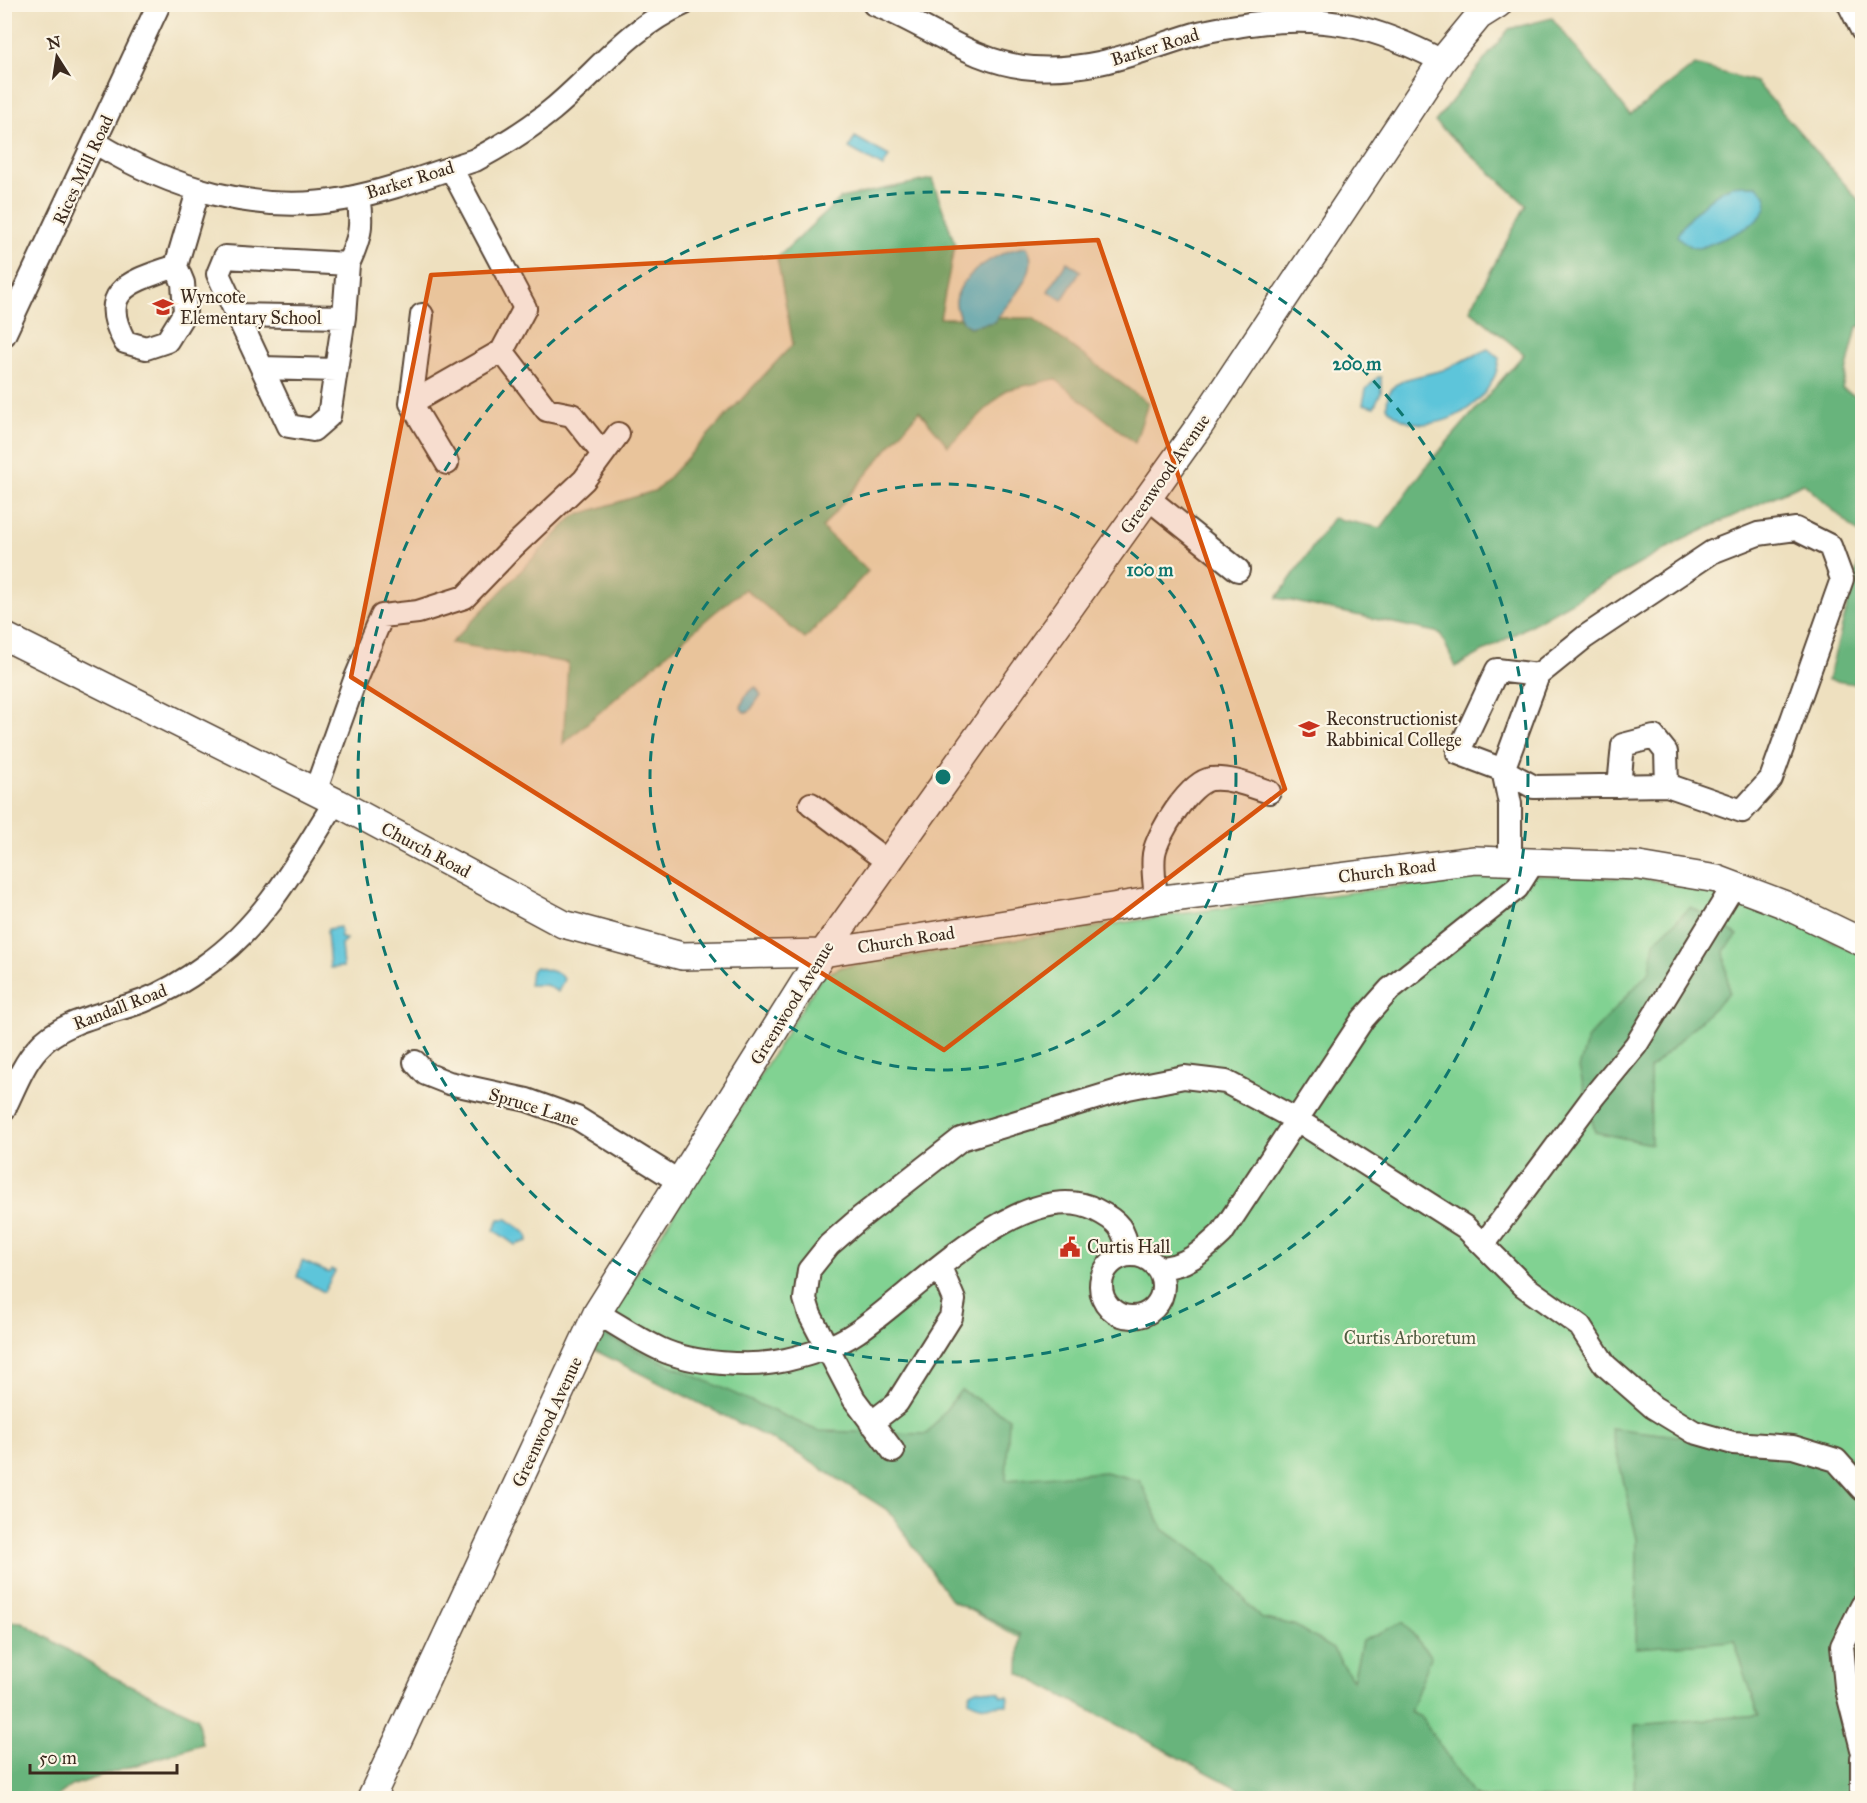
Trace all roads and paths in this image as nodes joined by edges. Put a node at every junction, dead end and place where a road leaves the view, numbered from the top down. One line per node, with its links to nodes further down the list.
1 (159, 4): 8 (street, Rices Mill Road)
2 (683, 4): 9 (street, Barker Road)
3 (874, 4): 7 (street, Barker Road)
4 (1498, 4): 7 (main road, Greenwood Avenue)
5 (1849, 4): 6 (street)
6 (1863, 30)
7 (1442, 61): 25 (main road, Greenwood Avenue)
8 (96, 143): 10 (street, Barker Road); 17 (street, Rices Mill Road)
9 (451, 168): 11 (street, Barker Road); 18 (street)
10 (198, 191): 11 (street, Barker Road); 13 (street)
11 (358, 196): 12 (street)
12 (348, 264): 14 (street); 16 (street)
13 (176, 266)
14 (237, 315): 16 (street); 19 (street)
15 (422, 315): 21 (street)
16 (344, 317): 20 (street)
17 (4, 335)
18 (502, 351): 21 (street); 23 (street)
19 (262, 368): 20 (street); 20 (street)
20 (336, 370)
21 (411, 402): 24 (street)
22 (618, 434): 23 (street)
23 (603, 454): 33 (street, Randall Road)
24 (447, 463)
25 (1148, 498): 26 (street); 36 (main road, Greenwood Avenue)
26 (1238, 570)
27 (4, 636): 33 (main road, Church Road)
28 (1538, 675): 29 (street); 29 (street); 30 (street)
29 (1503, 770): 31 (street); 35 (street)
30 (1667, 785): 31 (street); 31 (street)
31 (1619, 786)
32 (1269, 792): 38 (street)
33 (325, 797): 40 (main road, Church Road); 42 (street, Randall Road)
34 (810, 804): 36 (street)
35 (1522, 861): 37 (main road, Church Road); 38 (main road, Church Road); 43 (street)
36 (888, 862): 40 (main road, Greenwood Avenue)
37 (1734, 885): 39 (main road, Church Road); 45 (street)
38 (1156, 900): 40 (main road, Church Road)
39 (1863, 942)
40 (823, 953): 44 (main road, Greenwood Avenue)
41 (415, 1062): 44 (street, Spruce Lane)
42 (4, 1109)
43 (1297, 1120): 45 (street); 48 (street); 50 (street)
44 (680, 1182): 49 (main road, Greenwood Avenue)
45 (1484, 1244): 53 (street)
46 (1129, 1254): 47 (street); 48 (street); 48 (street)
47 (940, 1267): 50 (street); 51 (street)
48 (1158, 1268)
49 (597, 1313): 50 (street); 57 (main road, Greenwood Avenue)
50 (829, 1348): 51 (street)
51 (871, 1423): 52 (street)
52 (893, 1451)
53 (1863, 1488)
54 (1863, 1606): 55 (street)
55 (1863, 1749)
56 (1863, 1758): 58 (street)
57 (371, 1798)
58 (1862, 1798)

